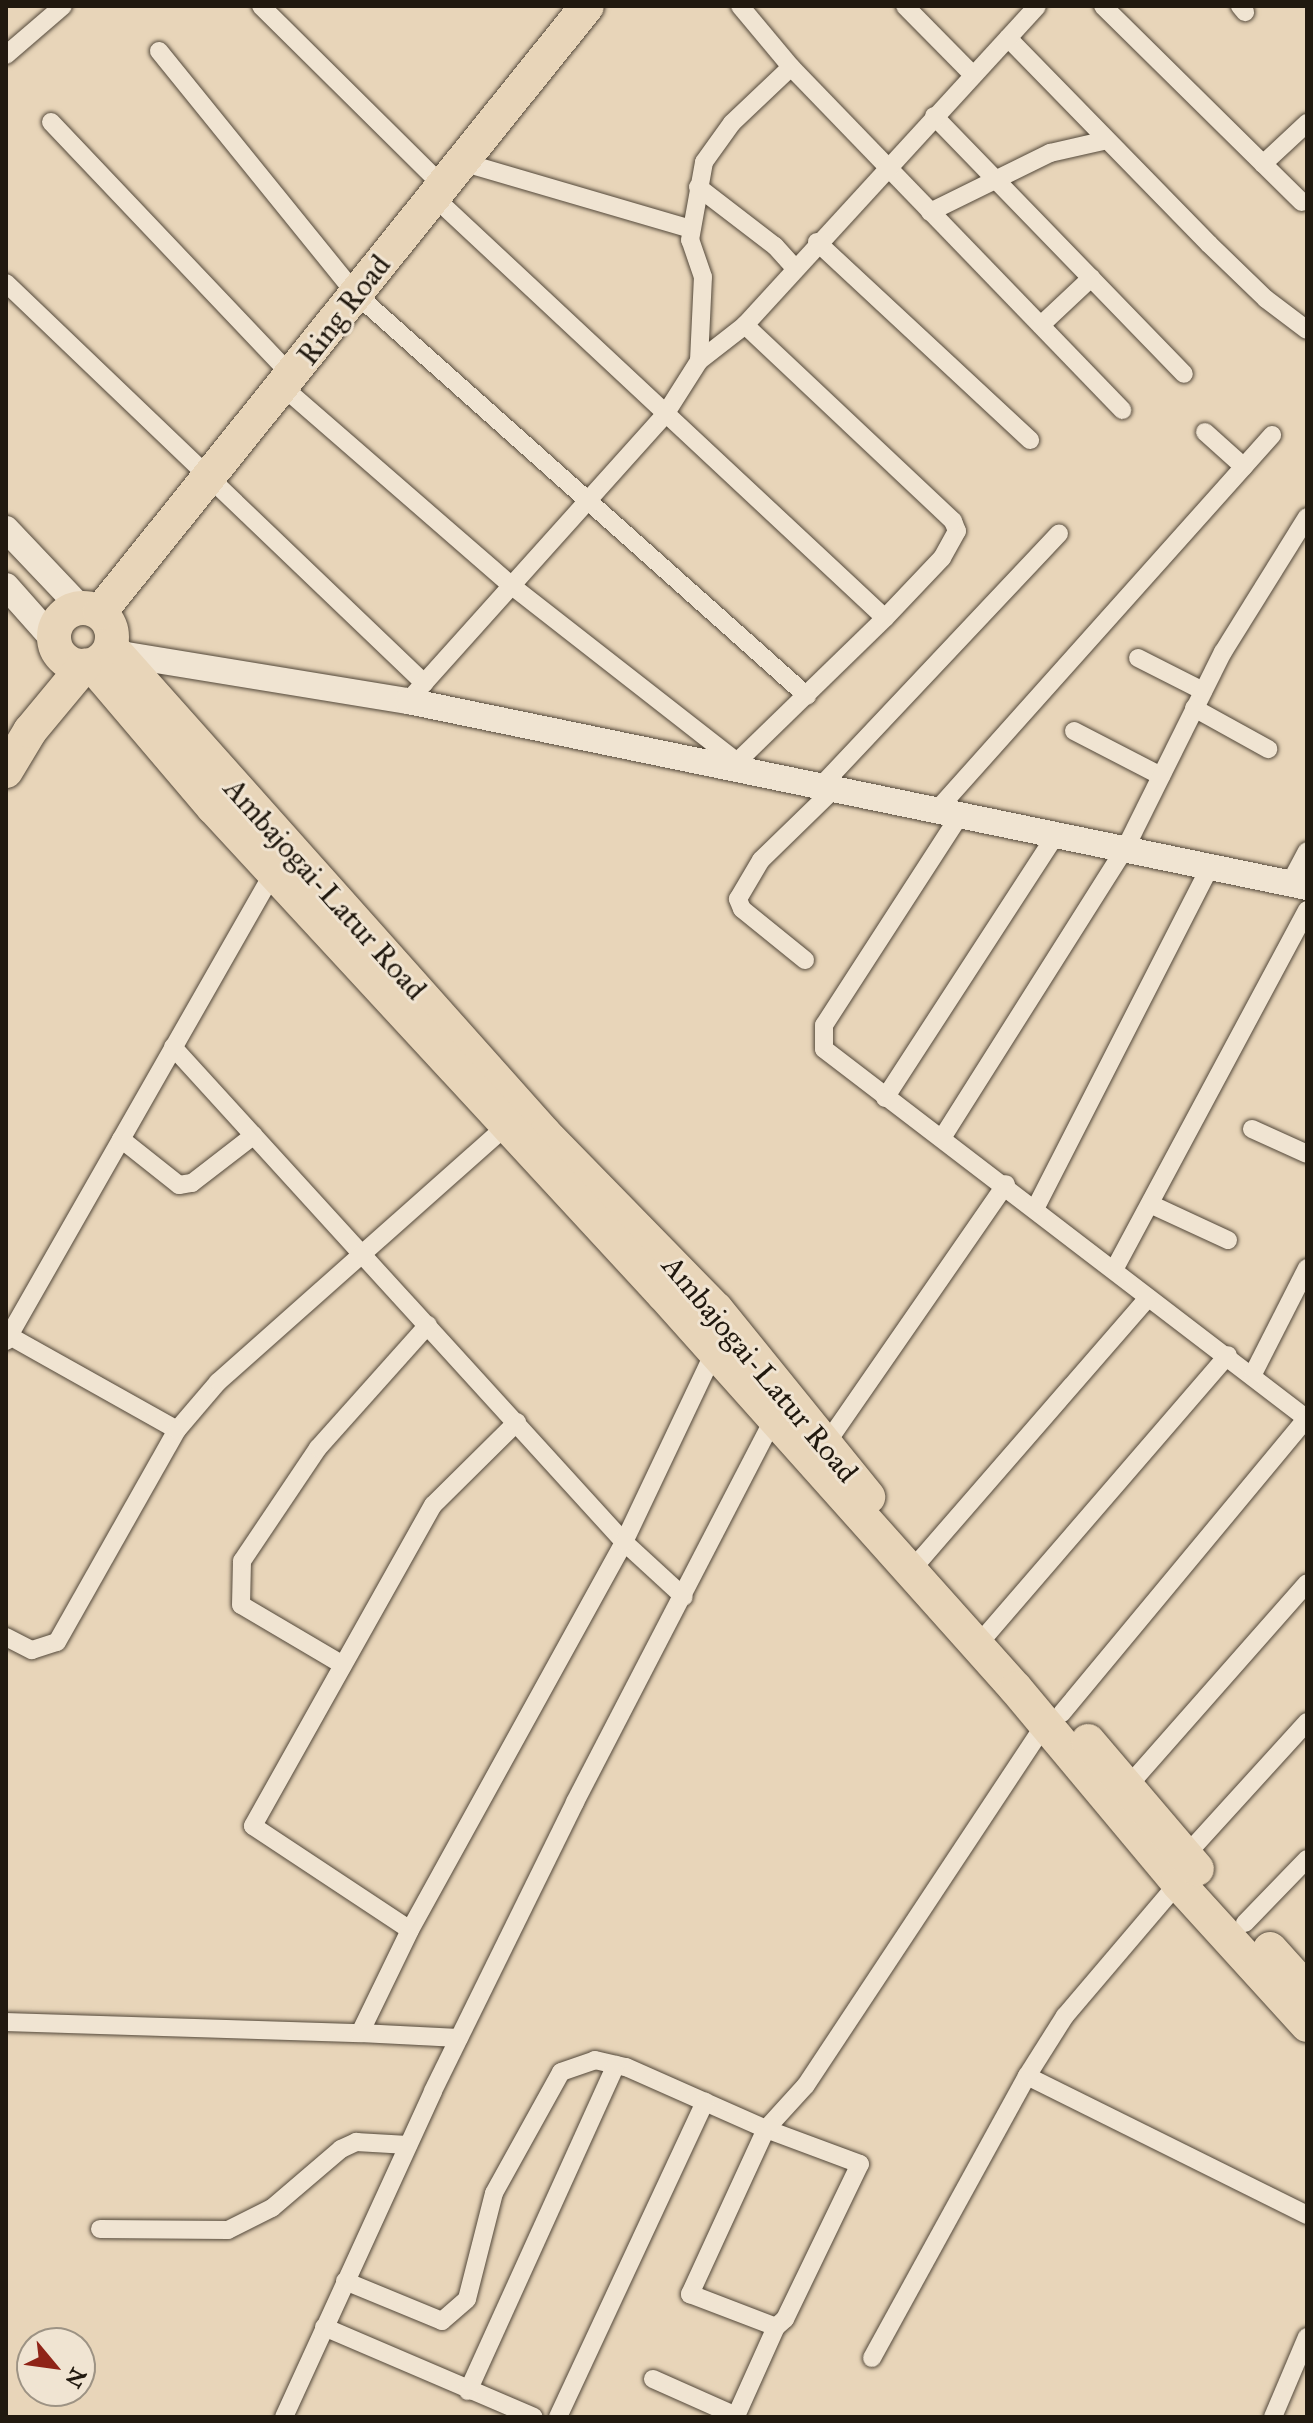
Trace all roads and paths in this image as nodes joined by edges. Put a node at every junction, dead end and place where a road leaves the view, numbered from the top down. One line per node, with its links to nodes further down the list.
1 (63, 6): 10 (street)
2 (261, 6): 20 (street)
3 (587, 6): 20 (highway, Ring Road)
4 (740, 6): 11 (street)
5 (905, 6): 12 (street)
6 (1037, 6): 8 (street)
7 (1103, 6): 17 (street)
8 (1008, 38): 12 (street); 16 (street)
9 (159, 51): 29 (street)
10 (6, 55)
11 (791, 67): 18 (street); 21 (street)
12 (973, 75): 13 (street)
13 (934, 116): 18 (street); 19 (street)
14 (51, 122): 35 (street)
15 (1307, 123): 17 (street)
16 (1107, 140): 19 (street); 32 (street)
17 (1263, 164): 22 (street)
18 (887, 168): 23 (street); 25 (street)
19 (994, 178): 23 (street); 27 (street)
20 (446, 181): 24 (street); 29 (highway, Ring Road); 37 (street)
21 (698, 187): 24 (street); 26 (street)
22 (1302, 202)
23 (930, 212): 31 (street)
24 (691, 229): 33 (street)
25 (817, 242): 26 (street); 40 (street)
26 (795, 268): 30 (street)
27 (1091, 278): 31 (street); 34 (street)
28 (6, 283): 42 (street)
29 (356, 294): 35 (highway, Ring Road); 43 (street)
30 (745, 325): 33 (street); 50 (street)
31 (1041, 325): 36 (street)
32 (1307, 330)
33 (699, 361): 37 (street)
34 (1184, 374)
35 (287, 381): 42 (highway, Ring Road); 48 (street)
36 (1122, 410)
37 (666, 413): 43 (street); 50 (street)
38 (1205, 432): 41 (street)
39 (1272, 435): 41 (street)
40 (1030, 440)
41 (1244, 467): 63 (street)
42 (210, 480): 49 (highway, Ring Road); 54 (street)
43 (587, 502): 48 (street); 55 (street)
44 (6, 529): 49 (main road, Ambajogai-Latur Road)
45 (1304, 529): 53 (street)
46 (1059, 533): 62 (street)
47 (6, 586): 51 (main road, Ambajogai-Latur Road)
48 (512, 586): 54 (street); 59 (street)
49 (90, 610): 51 (highway, Ambajogai-Latur Road); 51 (highway)
50 (885, 618): 55 (street)
51 (86, 654): 54 (main road); 60 (highway); 67 (highway, Ambajogai-Latur Road)
52 (1138, 658): 53 (street)
53 (1203, 691): 56 (street)
54 (416, 692): 59 (main road)
55 (807, 696): 59 (street)
56 (1194, 708): 58 (street); 61 (street)
57 (1074, 731): 61 (street)
58 (1268, 749)
59 (743, 766): 62 (main road)
60 (6, 771)
61 (1161, 776): 65 (street)
62 (827, 788): 63 (main road); 71 (street)
63 (949, 813): 64 (main road); 73 (street)
64 (1056, 835): 65 (main road); 73 (street)
65 (1125, 849): 68 (main road); 77 (street)
66 (1307, 851): 69 (street)
67 (280, 861): 72 (street); 74 (highway); 90 (highway, Ambajogai-Latur Road)
68 (1210, 867): 69 (main road); 82 (street)
69 (1299, 885)
70 (1307, 910): 81 (street)
71 (805, 960)
72 (173, 1047): 76 (street); 78 (street)
73 (885, 1098): 77 (street)
74 (505, 1127): 84 (street); 90 (highway)
75 (1252, 1129): 79 (street)
76 (254, 1135): 78 (street); 84 (street)
77 (942, 1138): 80 (street)
78 (121, 1139): 89 (street)
79 (1307, 1154)
80 (1006, 1184): 82 (street); 97 (street)
81 (1150, 1204): 83 (street); 85 (street)
82 (1036, 1207): 85 (street)
83 (1228, 1240)
84 (364, 1255): 88 (street); 96 (street)
85 (1115, 1268): 87 (street)
86 (1307, 1268): 92 (street)
87 (1148, 1298): 91 (street); 99 (street)
88 (428, 1325): 94 (street); 104 (street)
89 (7, 1337): 96 (street)
90 (723, 1341): 95 (highway); 97 (highway, Ambajogai-Latur Road); 98 (street)
91 (1228, 1355): 92 (street); 102 (street)
92 (1253, 1374): 93 (street)
93 (1307, 1418): 105 (street)
94 (517, 1422): 98 (street); 104 (street)
95 (772, 1422): 101 (street); 105 (highway)
96 (177, 1430): 103 (street)
97 (826, 1444): 99 (highway, Ambajogai-Latur Road)
98 (624, 1542): 101 (street); 111 (street)
99 (921, 1559): 102 (highway, Ambajogai-Latur Road)
100 (1307, 1583): 107 (street)
101 (684, 1597): 116 (street)
102 (988, 1633): 105 (highway, Ambajogai-Latur Road)
103 (6, 1637)
104 (343, 1665): 111 (street)
105 (1053, 1718): 107 (highway, Ambajogai-Latur Road); 109 (highway); 120 (street)
106 (1307, 1722): 109 (street)
107 (1129, 1785): 109 (highway, Ambajogai-Latur Road)
108 (1307, 1859): 110 (street)
109 (1182, 1869): 110 (highway, Ambajogai-Latur Road); 114 (highway); 118 (street)
110 (1245, 1923): 112 (highway, Ambajogai-Latur Road)
111 (410, 1930): 115 (street)
112 (1307, 1990)
113 (6, 2022): 115 (street)
114 (1307, 2025)
115 (360, 2033): 116 (street)
116 (459, 2038): 121 (street)
117 (616, 2065): 119 (street); 124 (street); 131 (street)
118 (1027, 2076): 122 (street); 128 (street)
119 (705, 2102): 120 (street); 134 (street)
120 (766, 2129): 126 (street); 126 (street)
121 (408, 2145): 123 (street); 124 (street)
122 (1307, 2215)
123 (100, 2229)
124 (345, 2281): 125 (street)
125 (324, 2327): 131 (street); 132 (street)
126 (776, 2327): 130 (street)
127 (1307, 2337): 129 (street)
128 (872, 2358)
129 (1303, 2358): 135 (street)
130 (653, 2379)
131 (468, 2391): 133 (street)
132 (284, 2417)
133 (534, 2417)
134 (558, 2417)
135 (1273, 2417)

